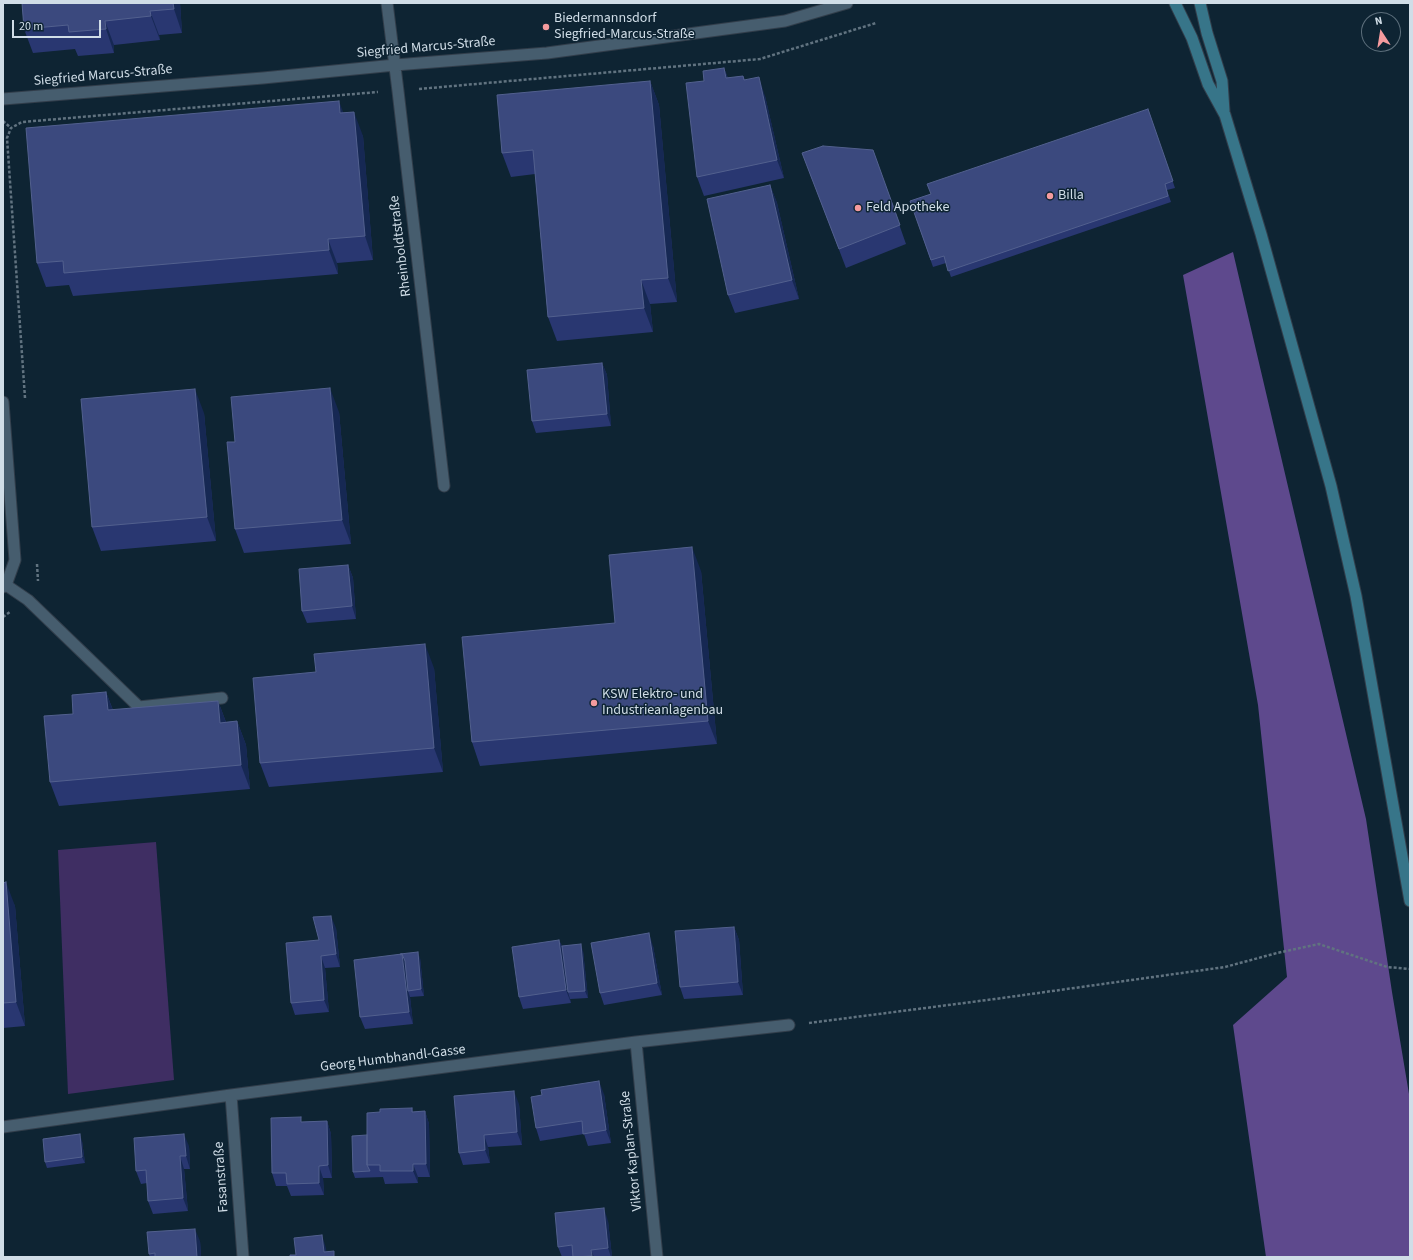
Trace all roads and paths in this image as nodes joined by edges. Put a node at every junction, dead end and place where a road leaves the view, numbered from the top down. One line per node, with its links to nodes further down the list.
1 (387, 3): 6 (street, Rheinboldtstraße)
2 (847, 3): 6 (street, Siegfried Marcus-Straße)
3 (1174, 3): 9 (main road)
4 (1200, 3): 9 (main road)
5 (876, 23): 7 (path)
6 (395, 65): 7 (street, Rheinboldtstraße); 8 (street, Siegfried Marcus-Straße)
7 (398, 91): 11 (path); 14 (street, Rheinboldtstraße)
8 (3, 99)
9 (1225, 115): 20 (main road)
10 (3, 121): 11 (path)
11 (11, 128): 12 (path)
12 (25, 399)
13 (3, 402): 16 (street)
14 (444, 486)
15 (36, 557): 17 (path)
16 (5, 586): 17 (street)
17 (28, 600): 18 (path); 19 (street)
18 (3, 617)
19 (222, 698)
20 (1410, 902)
21 (1410, 969): 22 (path)
22 (788, 1025): 23 (street, Georg Humbhandl-Gasse)
23 (636, 1042): 24 (street, Georg Humbhandl-Gasse); 27 (street, Viktor Kaplan-Straße)
24 (231, 1095): 25 (street, Georg Humbhandl-Gasse); 26 (street, Fasanstraße)
25 (3, 1127)
26 (243, 1257)
27 (658, 1257)

